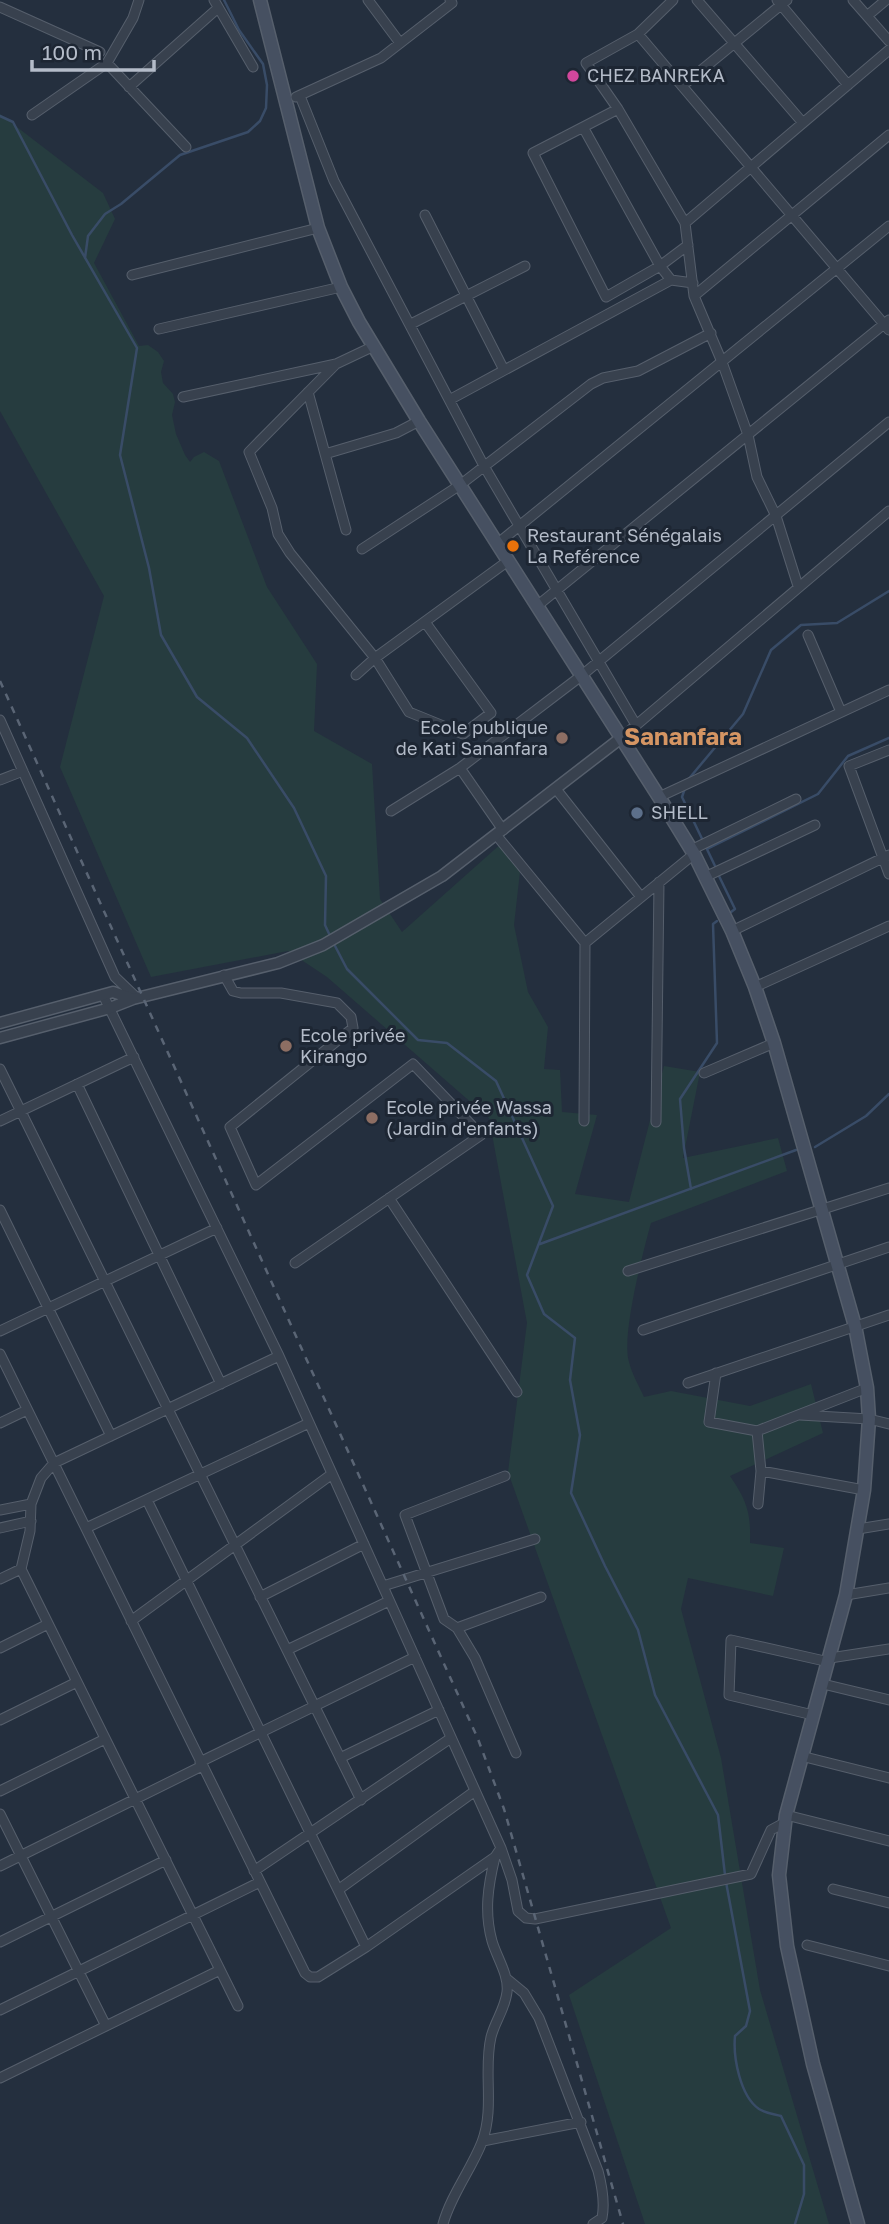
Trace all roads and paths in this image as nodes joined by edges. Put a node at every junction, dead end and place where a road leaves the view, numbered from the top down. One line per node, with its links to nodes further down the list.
1 (139, 0): 19 (street)
2 (260, 0): 25 (main road)
3 (368, 0): 15 (street)
4 (450, 0): 15 (street)
5 (673, 0): 13 (street)
6 (698, 0): 16 (street)
7 (853, 0): 12 (street)
8 (886, 0): 12 (street)
9 (782, 2): 16 (street); 21 (street)
10 (216, 4): 20 (street); 23 (street)
11 (0, 7): 17 (street)
12 (867, 16): 14 (street)
13 (638, 34): 22 (street); 26 (street)
14 (889, 41)
15 (400, 43): 24 (street)
16 (734, 43): 22 (street); 28 (street)
17 (100, 52)
18 (887, 56): 21 (street)
19 (107, 63): 23 (street); 27 (street)
20 (253, 67)
21 (848, 85): 28 (street)
22 (682, 86): 32 (street)
23 (130, 87): 31 (street)
24 (300, 96): 25 (street); 48 (street)
25 (286, 100): 37 (main road)
26 (618, 109): 29 (street); 35 (street)
27 (32, 114)
28 (803, 123): 32 (street)
29 (583, 127): 40 (street); 40 (street)
30 (889, 135): 34 (street)
31 (186, 147)
32 (751, 167): 34 (street); 35 (street)
33 (425, 215): 46 (street)
34 (791, 215): 41 (street); 47 (street)
35 (685, 223): 38 (street)
36 (889, 226): 41 (street)
37 (318, 228): 42 (street); 45 (main road)
38 (688, 245): 40 (street); 44 (street)
39 (525, 266): 46 (street)
40 (660, 266): 43 (street)
41 (837, 268): 49 (street); 53 (street)
42 (132, 275)
43 (671, 280): 44 (street); 55 (street)
44 (693, 283): 47 (street)
45 (341, 287): 50 (street); 52 (main road)
46 (467, 296): 48 (street); 55 (street)
47 (694, 296): 51 (street)
48 (411, 324): 58 (street)
49 (887, 325): 61 (street)
50 (159, 329)
51 (711, 333): 53 (street); 63 (street)
52 (373, 346): 54 (street); 59 (main road)
53 (722, 362): 61 (street); 67 (street)
54 (336, 363): 56 (street); 57 (street)
55 (504, 370): 58 (street)
56 (308, 392): 62 (street); 77 (street)
57 (183, 397)
58 (451, 399): 63 (street)
59 (419, 421): 62 (street); 64 (main road)
60 (889, 422): 66 (street)
61 (748, 435): 66 (street); 73 (street)
62 (326, 454): 68 (street)
63 (484, 466): 64 (street); 67 (street)
64 (460, 485): 69 (main road); 70 (street)
65 (889, 511): 72 (street)
66 (776, 516): 72 (street); 78 (street)
67 (520, 526): 69 (street); 73 (street)
68 (346, 530)
69 (497, 544): 71 (main road)
70 (362, 549)
71 (508, 561): 74 (main road); 75 (street)
72 (798, 586): 84 (street)
73 (557, 590): 74 (street); 78 (street)
74 (537, 606): 80 (main road)
75 (425, 622): 77 (street); 77 (street)
76 (808, 635): 82 (street)
77 (375, 658): 79 (street)
78 (599, 662): 80 (street); 84 (street)
79 (356, 675)
80 (581, 676): 85 (main road); 87 (street)
81 (889, 690): 82 (street)
82 (841, 712): 91 (street)
83 (0, 720): 88 (street)
84 (636, 725): 85 (street)
85 (621, 738): 90 (street); 91 (main road)
86 (889, 750): 97 (street)
87 (460, 768): 93 (street); 95 (street)
88 (23, 771): 89 (street); 108 (street)
89 (0, 780)
90 (556, 789): 95 (street); 101 (street)
91 (659, 797): 96 (main road)
92 (796, 799): 96 (street)
93 (391, 811)
94 (815, 825): 99 (street)
95 (500, 833): 104 (street); 105 (street)
96 (692, 852): 99 (main road); 100 (street)
97 (886, 857): 98 (street); 103 (street)
98 (889, 874)
99 (705, 877): 103 (main road)
100 (659, 882): 101 (street); 120 (street)
101 (641, 897): 104 (street)
102 (889, 926): 106 (street)
103 (732, 931): 106 (main road)
104 (585, 943): 119 (street)
105 (225, 975): 108 (street); 122 (street)
106 (755, 987): 112 (main road)
107 (103, 995): 108 (street); 109 (street); 110 (street)
108 (135, 999): 109 (street)
109 (110, 1008): 111 (street); 113 (street)
110 (0, 1023)
111 (0, 1038)
112 (774, 1043): 115 (street); 124 (main road)
113 (134, 1057): 116 (street); 125 (street)
114 (0, 1069): 117 (street)
115 (704, 1073)
116 (77, 1084): 117 (street); 127 (street)
117 (21, 1111): 118 (street); 131 (street)
118 (0, 1121)
119 (584, 1121)
120 (656, 1122)
121 (889, 1188): 124 (street)
122 (389, 1198): 128 (street); 143 (street)
123 (0, 1210): 132 (street)
124 (822, 1210): 129 (main road); 130 (street)
125 (217, 1228): 127 (street); 138 (street)
126 (889, 1247): 129 (street)
127 (159, 1255): 131 (street); 141 (street)
128 (295, 1263)
129 (837, 1264): 134 (main road); 135 (street)
130 (628, 1271)
131 (105, 1281): 132 (street); 144 (street)
132 (48, 1308): 136 (street); 152 (street)
133 (889, 1315): 134 (street)
134 (855, 1326): 139 (street); 142 (main road)
135 (643, 1330)
136 (0, 1331)
137 (0, 1354): 145 (street)
138 (279, 1356): 141 (street); 149 (street)
139 (716, 1373): 140 (street); 151 (street)
140 (688, 1383)
141 (221, 1384): 144 (street)
142 (867, 1388): 146 (street); 147 (main road)
143 (517, 1392)
144 (168, 1409): 152 (street); 155 (street)
145 (27, 1410): 148 (street); 153 (street)
146 (797, 1415): 147 (street); 151 (street)
147 (869, 1419): 150 (street); 158 (main road)
148 (0, 1423)
149 (309, 1423): 155 (street); 156 (street)
150 (889, 1424)
151 (757, 1431): 154 (street)
152 (111, 1436): 153 (street)
153 (54, 1463): 160 (street); 166 (street)
154 (761, 1471): 158 (street); 161 (street)
155 (200, 1474): 159 (street); 170 (street)
156 (332, 1474): 169 (street); 170 (street)
157 (505, 1476): 172 (street)
158 (864, 1490): 167 (main road)
159 (147, 1500): 166 (street); 174 (street)
160 (31, 1504): 162 (street); 163 (street)
161 (758, 1504)
162 (0, 1510)
163 (31, 1521): 165 (street); 171 (street)
164 (889, 1524): 167 (street)
165 (0, 1528)
166 (86, 1528): 181 (street)
167 (858, 1529): 177 (main road)
168 (535, 1539): 172 (street)
169 (364, 1544): 175 (street); 178 (street)
170 (235, 1545): 174 (street); 178 (street)
171 (21, 1569): 173 (street); 182 (street)
172 (427, 1572): 175 (street); 183 (street)
173 (0, 1579)
174 (186, 1580): 181 (street); 196 (street)
175 (383, 1586): 180 (street)
176 (889, 1588): 177 (street)
177 (846, 1595): 188 (main road)
178 (260, 1597): 185 (street)
179 (541, 1597): 183 (street)
180 (389, 1601): 185 (street); 187 (street)
181 (131, 1621): 202 (street)
182 (48, 1624): 184 (street); 189 (street)
183 (457, 1628): 199 (street)
184 (0, 1648)
185 (287, 1650): 192 (street)
186 (889, 1651): 188 (street)
187 (415, 1657): 192 (street); 193 (street)
188 (829, 1660): 190 (main road); 194 (street)
189 (77, 1682): 195 (street); 198 (street)
190 (822, 1684): 191 (street); 194 (main road)
191 (889, 1700)
192 (315, 1707): 196 (street); 201 (street)
193 (439, 1710): 197 (street); 201 (street)
194 (813, 1715): 200 (main road)
195 (0, 1720)
196 (261, 1732): 202 (street); 210 (street)
197 (452, 1738): 205 (street); 207 (street)
198 (105, 1739): 204 (street); 206 (street)
199 (516, 1754)
200 (801, 1756): 203 (street); 209 (main road)
201 (340, 1758): 207 (street)
202 (201, 1764): 206 (street); 217 (street)
203 (889, 1778)
204 (0, 1791)
205 (475, 1791): 212 (street); 220 (street)
206 (135, 1799): 213 (street); 215 (street)
207 (360, 1800): 210 (street)
208 (0, 1814): 213 (street)
209 (785, 1819): 211 (street); 212 (street); 240 (main road)
210 (311, 1834): 217 (street); 220 (street)
211 (889, 1841)
212 (501, 1848): 214 (street)
213 (21, 1856): 216 (street); 223 (street)
214 (495, 1857): 226 (street); 230 (street)
215 (166, 1860): 222 (street); 223 (street)
216 (0, 1866)
217 (254, 1871): 218 (street)
218 (260, 1882): 222 (street); 226 (street)
219 (833, 1889): 221 (street)
220 (338, 1890): 226 (street)
221 (889, 1903)
222 (193, 1915): 228 (street); 229 (street)
223 (51, 1917): 224 (street); 229 (street)
224 (0, 1942)
225 (807, 1945): 227 (street)
226 (366, 1947)
227 (889, 1966)
228 (220, 1970): 231 (street); 233 (street)
229 (79, 1971): 232 (street); 233 (street)
230 (507, 1979): 235 (street); 236 (street)
231 (238, 2006)
232 (0, 2010)
233 (106, 2026): 234 (street)
234 (0, 2078)
235 (581, 2122): 236 (street); 237 (street)
236 (483, 2141): 238 (street)
237 (604, 2221): 239 (street)
238 (443, 2224)
239 (593, 2224)
240 (857, 2224)

